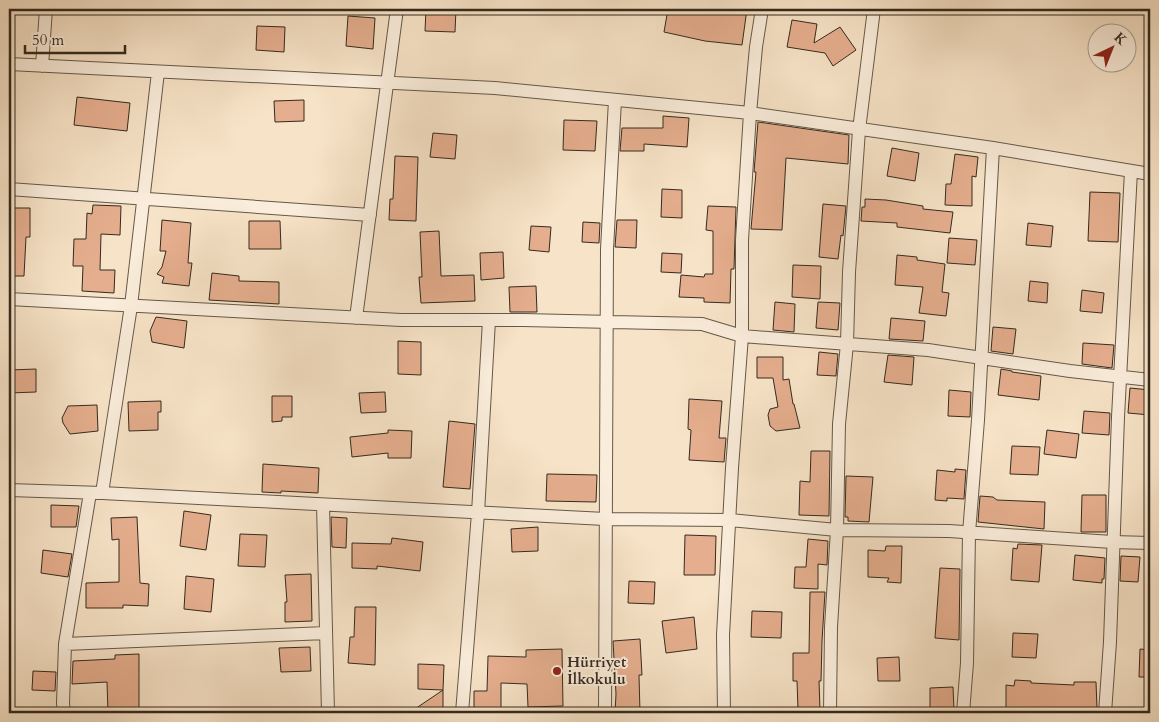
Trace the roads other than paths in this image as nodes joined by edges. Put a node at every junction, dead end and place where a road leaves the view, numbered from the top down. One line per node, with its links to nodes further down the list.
1 (46, 9): 6 (street)
2 (397, 9): 8 (street)
3 (762, 9): 10 (street)
4 (874, 9): 11 (street)
5 (9, 64): 6 (street)
6 (42, 66): 7 (street)
7 (158, 72): 8 (street); 16 (street)
8 (388, 83): 9 (street); 17 (street)
9 (615, 100): 10 (street); 22 (street)
10 (750, 113): 11 (street); 23 (street)
11 (859, 130): 12 (street); 24 (street)
12 (993, 148): 13 (street); 25 (street)
13 (1131, 171): 14 (street); 26 (street)
14 (1150, 174)
15 (9, 190): 16 (street)
16 (143, 198): 17 (street); 19 (street)
17 (370, 215): 20 (street)
18 (9, 299): 19 (street)
19 (131, 306): 20 (street); 29 (street)
20 (356, 318): 21 (street)
21 (489, 320): 22 (street); 31 (street)
22 (606, 322): 23 (street); 32 (street)
23 (742, 336): 24 (street); 33 (street)
24 (847, 344): 25 (street); 34 (street)
25 (980, 358): 26 (street); 35 (street)
26 (1121, 375): 27 (street); 36 (street)
27 (1150, 380)
28 (9, 490): 29 (street)
29 (96, 493): 30 (street); 39 (street)
30 (324, 505): 31 (street); 38 (street)
31 (478, 513): 32 (street); 42 (street)
32 (605, 519): 33 (street); 43 (street)
33 (730, 520): 34 (street); 44 (street)
34 (837, 530): 35 (street); 45 (street)
35 (969, 533): 36 (street); 46 (street)
36 (1112, 542): 37 (street); 47 (street)
37 (1150, 543)
38 (326, 634): 39 (street); 41 (street)
39 (65, 644): 40 (street)
40 (64, 713)
41 (328, 713)
42 (462, 713)
43 (605, 713)
44 (724, 713)
45 (830, 713)
46 (963, 713)
47 (1105, 713)

